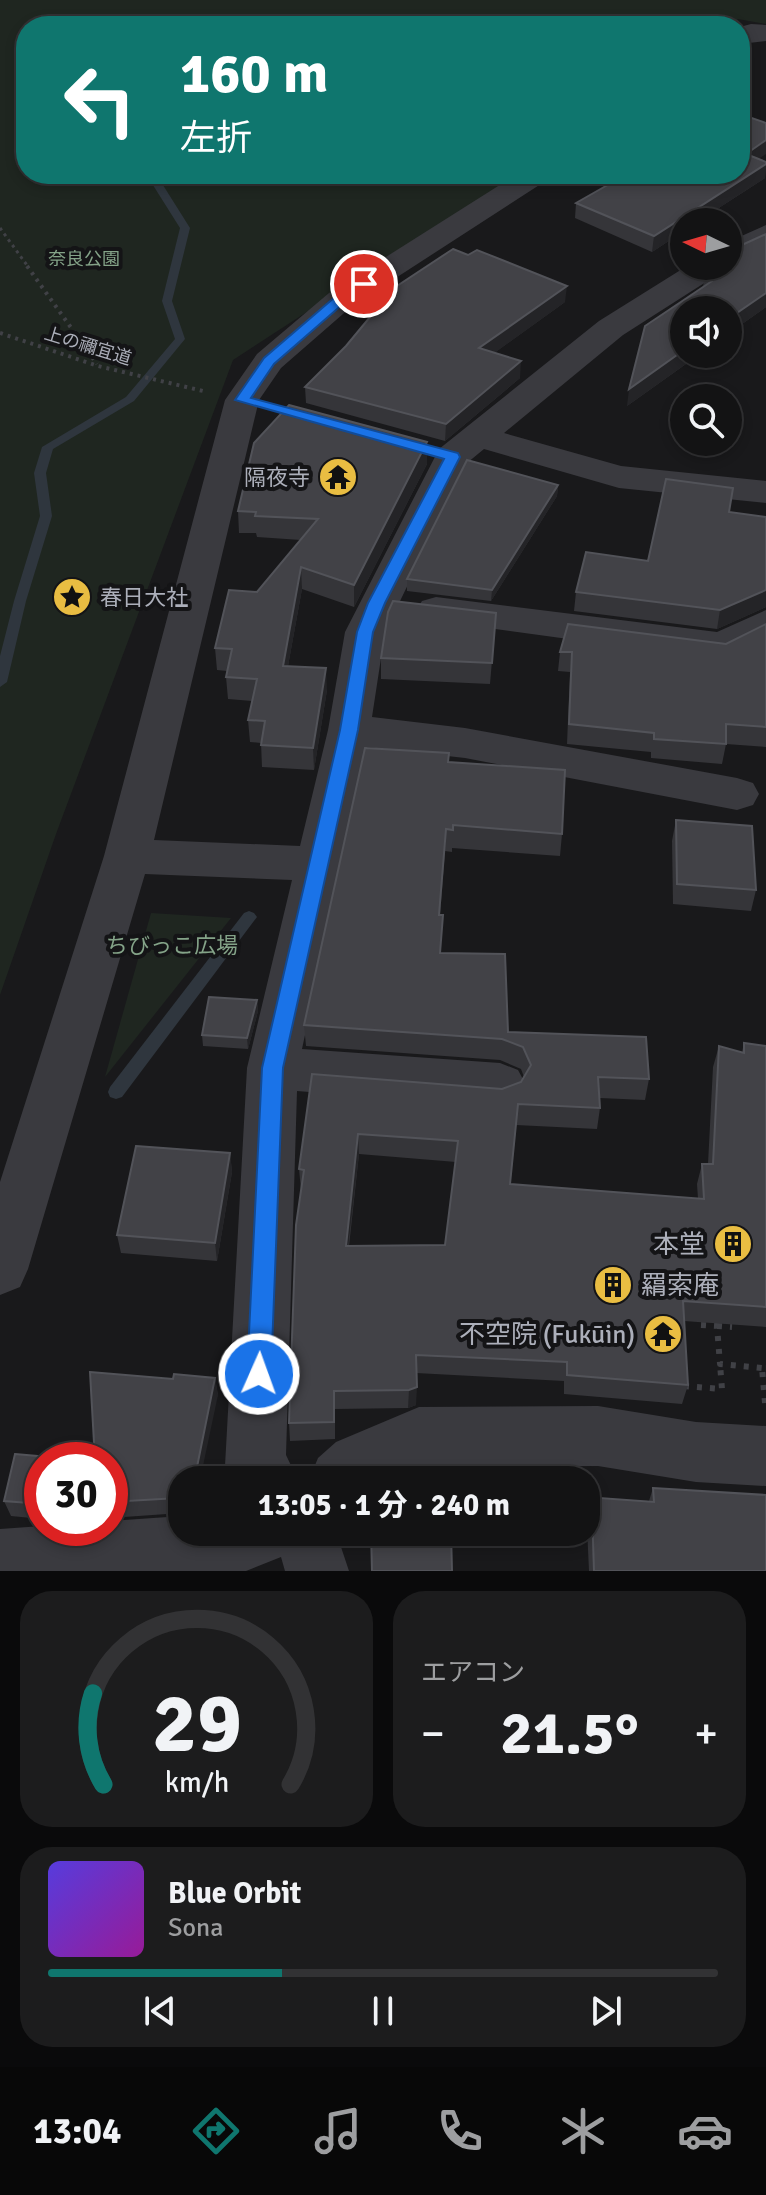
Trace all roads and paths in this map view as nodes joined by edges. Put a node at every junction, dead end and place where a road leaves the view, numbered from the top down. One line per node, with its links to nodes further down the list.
1 (521, 184): 15 (street)
2 (0, 228): 7 (path)
3 (766, 234): 4 (street)
4 (742, 247)
5 (687, 280): 9 (street)
6 (0, 333): 7 (path, 上の禰宜道)
7 (98, 366): 8 (path, 上の禰宜道)
8 (169, 383)
9 (450, 447): 10 (street); 11 (street)
10 (766, 492)
11 (377, 603): 12 (street); 13 (street)
12 (766, 623)
13 (349, 730): 14 (street); 16 (street)
14 (737, 794)
15 (127, 856): 16 (street); 19 (street)
16 (316, 864): 17 (street)
17 (272, 1068): 18 (street); 28 (street)
18 (500, 1085)
19 (0, 1269)
20 (701, 1325): 21 (path)
21 (717, 1326): 22 (path); 23 (path)
22 (732, 1327)
23 (720, 1364): 24 (path); 25 (path)
24 (764, 1368): 26 (path)
25 (668, 1385)
26 (765, 1407)
27 (766, 1456): 29 (street)
28 (255, 1466)
29 (354, 1466)
30 (195, 1546): 32 (street)
31 (309, 1546): 33 (street)
32 (0, 1560)
33 (317, 1571)

